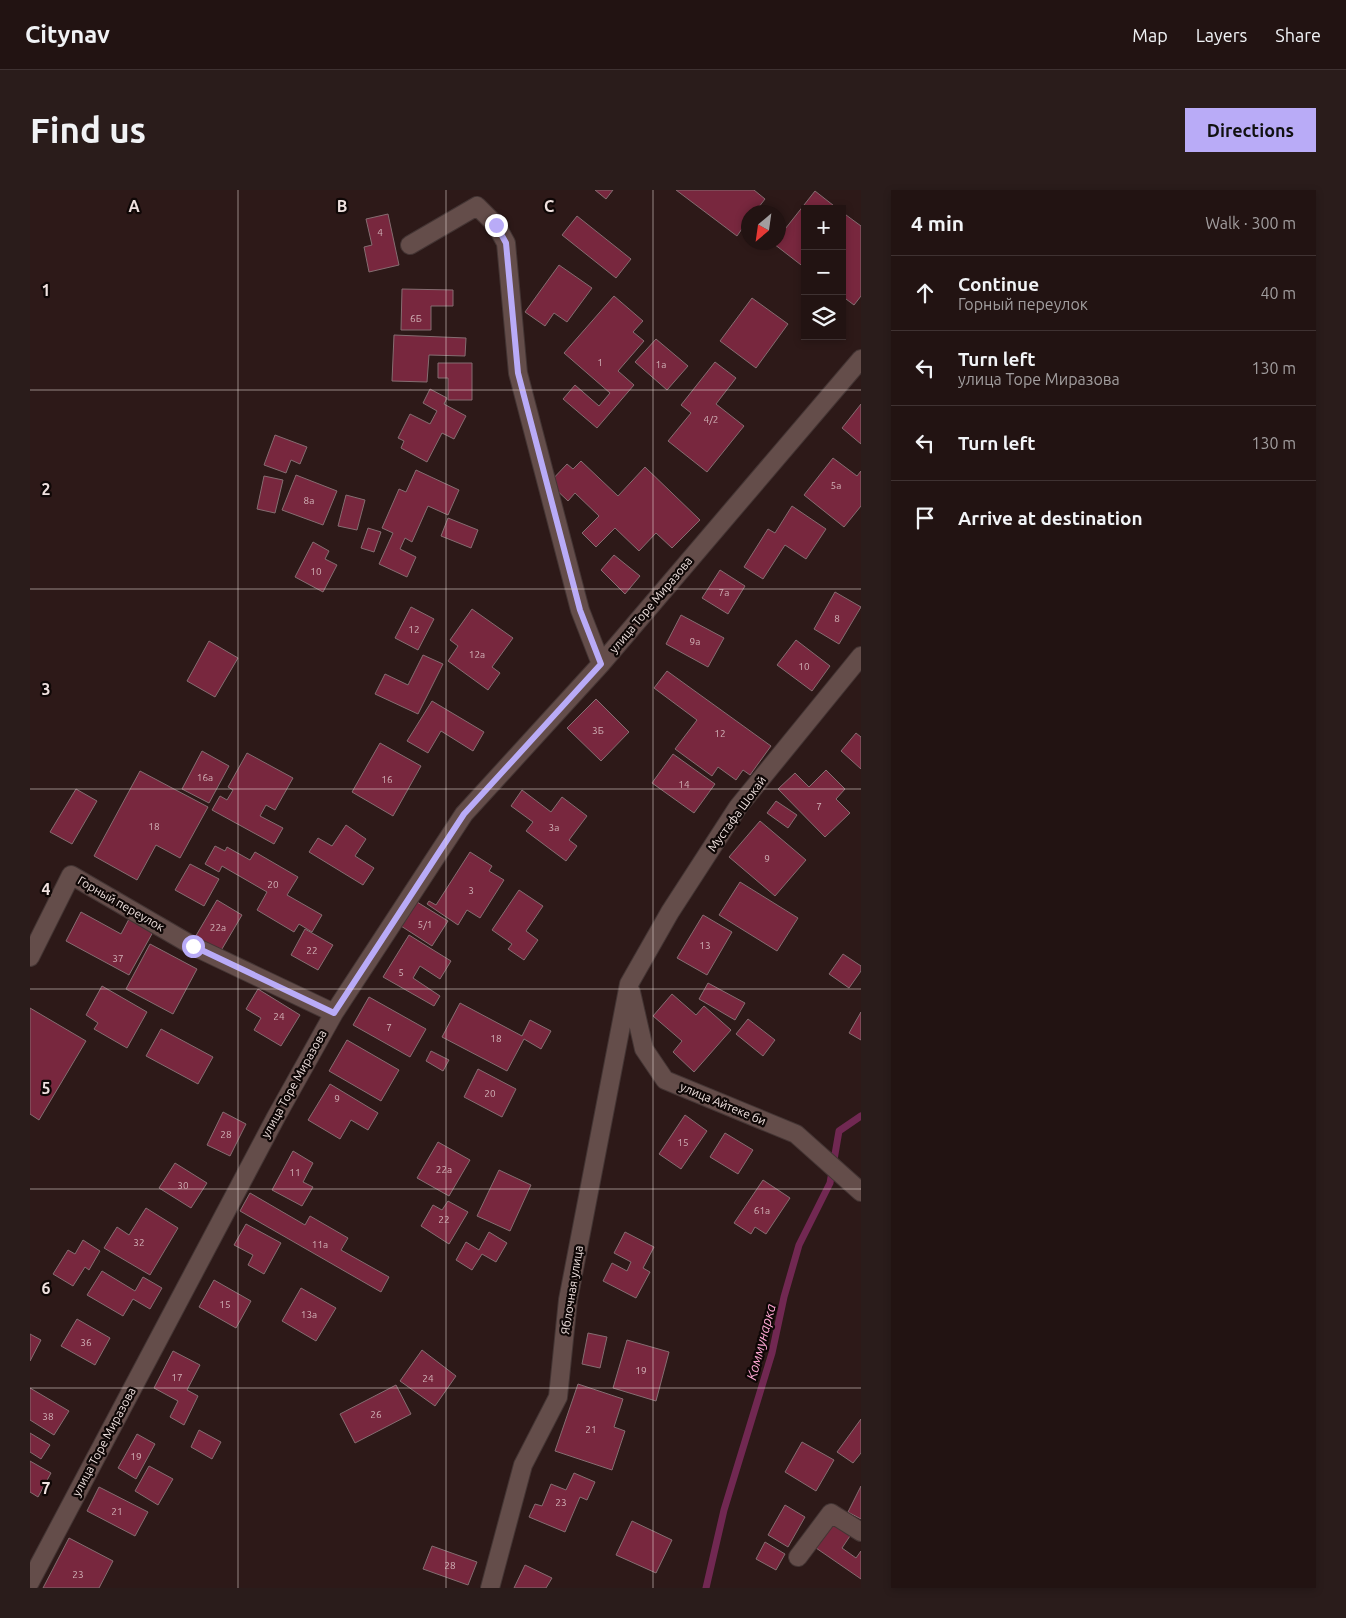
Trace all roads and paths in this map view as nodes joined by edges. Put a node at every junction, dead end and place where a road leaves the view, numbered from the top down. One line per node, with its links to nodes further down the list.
1 (410, 245): 4 (street)
2 (861, 359): 4 (street, улица Торе Миразова)
3 (861, 656): 6 (street, Мустафа Шокай)
4 (601, 664): 7 (street, улица Торе Миразова)
5 (30, 957): 7 (street, Горный переулок)
6 (629, 984): 8 (street, улица Айтеке би); 12 (street, Яблочная улица)
7 (334, 1013): 11 (street, улица Торе Миразова)
8 (855, 1186)
9 (861, 1532): 10 (street)
10 (798, 1557)
11 (30, 1582)
12 (490, 1588)

